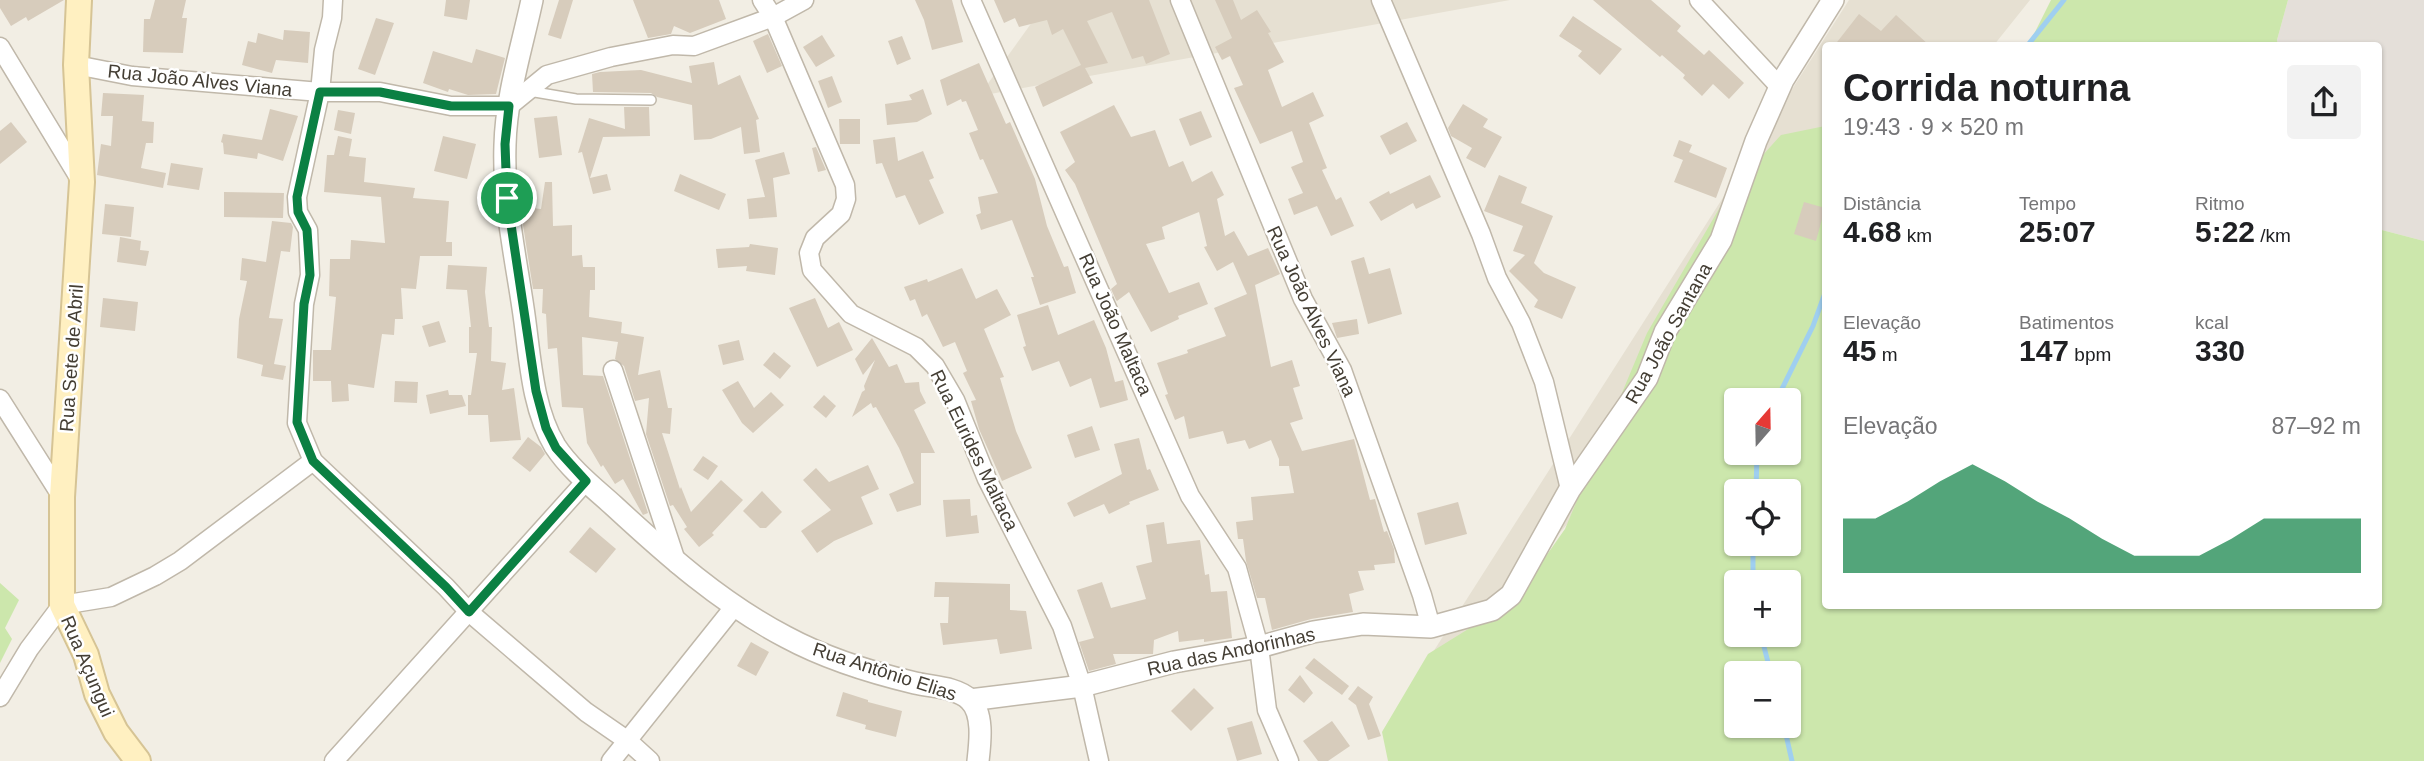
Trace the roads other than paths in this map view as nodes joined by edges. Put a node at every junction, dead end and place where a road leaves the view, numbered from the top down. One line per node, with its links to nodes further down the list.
1 (333, 0): 16 (street)
2 (532, 0): 18 (street, Rua Antônio Elias)
3 (762, 0): 11 (street, Rua Eurides Maltaca)
4 (804, 0): 11 (street)
5 (971, 0): 32 (street, Rua João Maltaca)
6 (1180, 0): 31 (street, Rua João Alves Viana)
7 (1381, 0): 24 (street)
8 (1699, 0): 14 (street)
9 (1833, 0): 14 (street, Rua João Santana)
10 (75, 7): 13 (main road, Rua Sete de Abril)
11 (773, 17): 15 (street); 33 (street, Rua Eurides Maltaca)
12 (0, 47): 19 (street)
13 (76, 65): 16 (street, Rua João Alves Viana); 19 (main road, Rua Sete de Abril)
14 (1780, 87): 24 (street, Rua João Santana)
15 (527, 91): 17 (lane); 18 (street)
16 (320, 92): 18 (street, Rua João Alves Viana); 22 (street)
17 (651, 100)
18 (509, 106): 23 (street, Rua Antônio Elias)
19 (82, 182): 25 (main road, Rua Sete de Abril)
20 (613, 370): 26 (street)
21 (0, 398): 25 (street)
22 (313, 461): 27 (street); 30 (street)
23 (586, 481): 26 (street, Rua Antônio Elias); 30 (street)
24 (1570, 489): 29 (street, Rua João Santana)
25 (62, 497): 27 (main road, Rua Sete de Abril)
26 (677, 564): 28 (street, Rua Antônio Elias)
27 (62, 606): 34 (street); 37 (main road, Rua Açungui)
28 (734, 607): 35 (street, Rua Antônio Elias); 36 (street)
29 (1492, 610): 31 (street, Rua das Andorinhas)
30 (469, 612): 36 (street); 38 (street)
31 (1431, 627): 32 (street, Rua das Andorinhas)
32 (1259, 647): 33 (street, Rua das Andorinhas); 43 (street, Rua João Maltaca)
33 (1082, 685): 35 (street, Rua das Andorinhas); 42 (street)
34 (0, 698)
35 (970, 699): 41 (street, Rua Antônio Elias)
36 (628, 741): 39 (street); 40 (street)
37 (138, 761)
38 (334, 761)
39 (611, 761)
40 (650, 761)
41 (978, 761)
42 (1099, 761)
43 (1289, 761)

